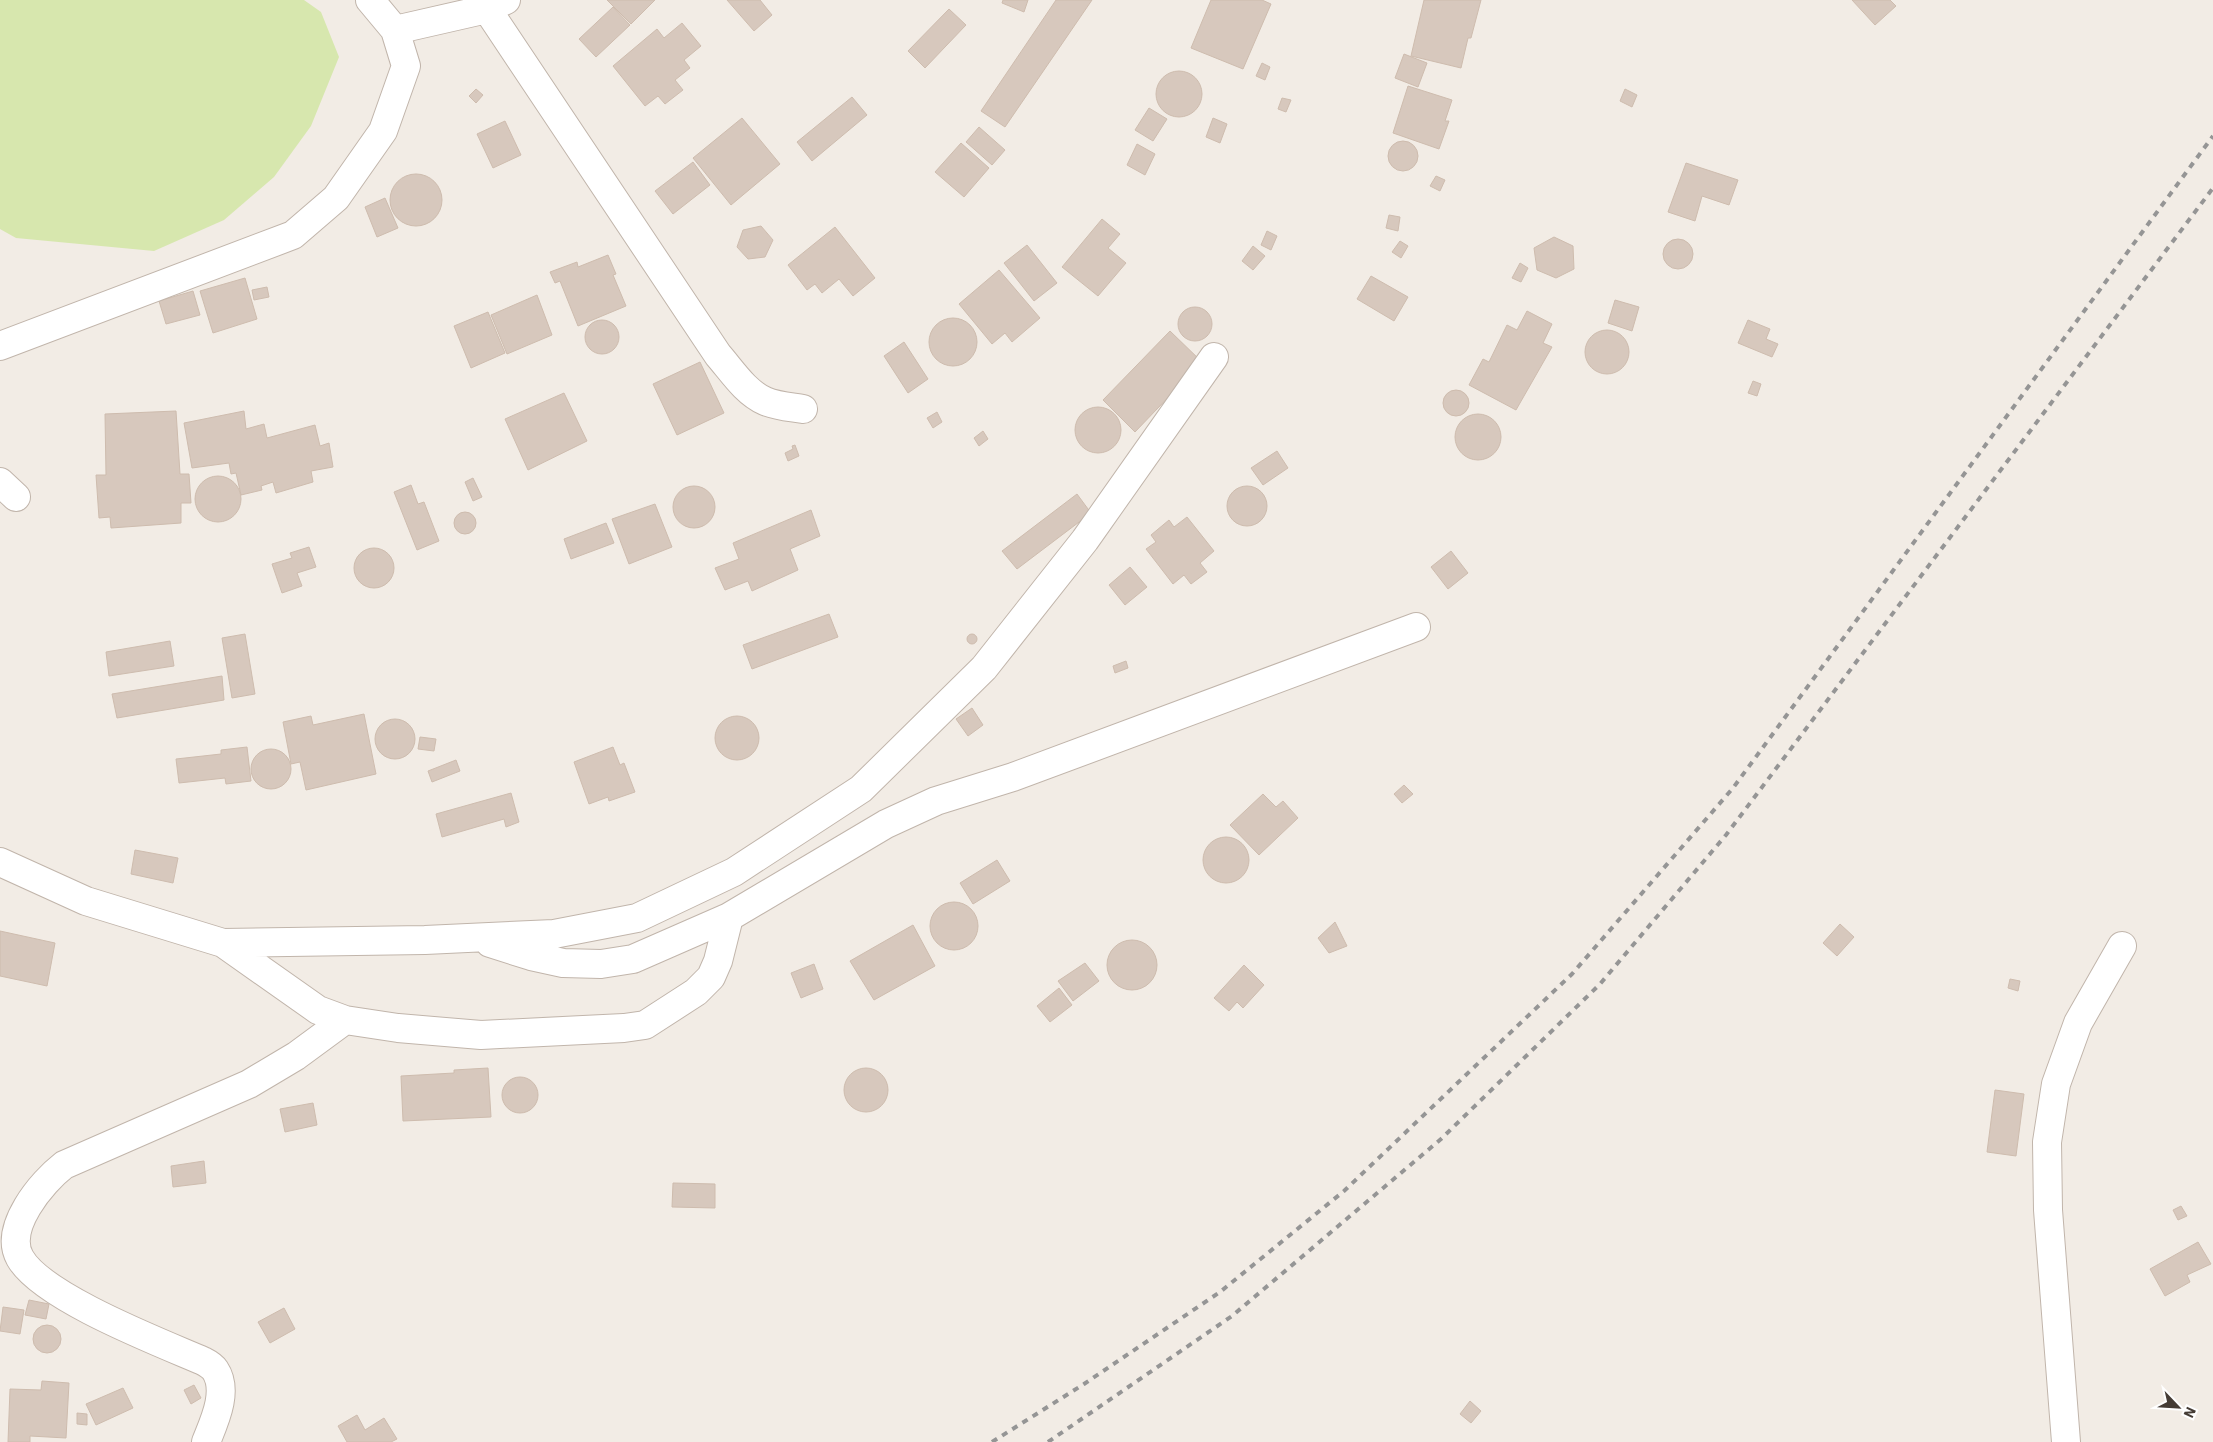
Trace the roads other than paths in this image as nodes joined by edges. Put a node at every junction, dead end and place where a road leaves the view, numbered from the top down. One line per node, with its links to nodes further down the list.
1 (370, 0): 3 (street)
2 (496, 5): 3 (street); 6 (street)
3 (395, 30): 4 (street)
4 (0, 346)
5 (1214, 357): 10 (street)
6 (803, 409)
7 (1416, 627): 9 (street)
8 (0, 862): 11 (street)
9 (729, 917): 10 (street); 13 (street)
10 (475, 938): 11 (street)
11 (223, 944): 13 (street)
12 (2122, 946): 15 (street)
13 (345, 1020): 14 (street)
14 (206, 1442)
15 (2066, 1442)

